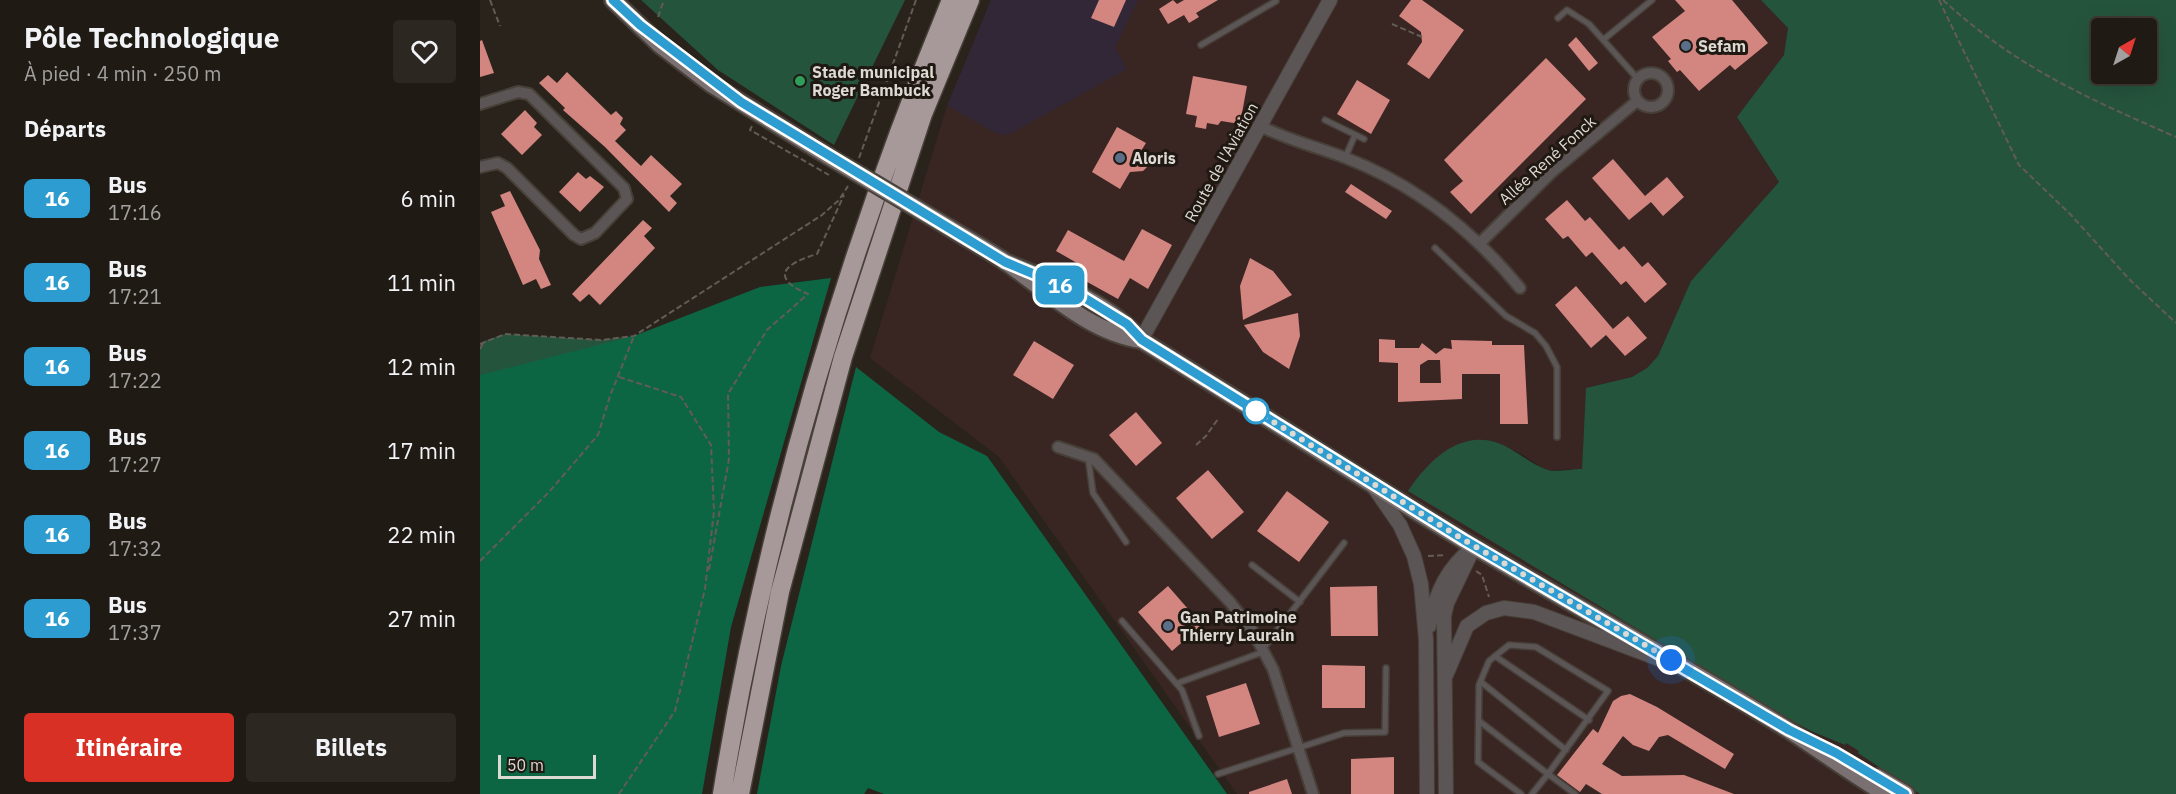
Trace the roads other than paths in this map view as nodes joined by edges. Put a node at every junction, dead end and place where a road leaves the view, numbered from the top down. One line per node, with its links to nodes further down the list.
1 (614, 0): 22 (main road, bridge)
2 (951, 0): 49 (highway)
3 (970, 0): 50 (highway)
4 (1276, 0): 9 (lane)
5 (1330, 0): 14 (street, Route de l'Aviation)
6 (1652, 0): 8 (lane)
7 (1558, 18): 8 (lane)
8 (1603, 40): 10 (lane)
9 (1201, 45)
10 (1637, 78): 11 (street); 11 (street)
11 (1637, 101): 19 (street, Allée René Fonck)
12 (480, 104): 18 (street)
13 (1325, 120): 15 (lane)
14 (1260, 126): 17 (street); 22 (street, Route de l'Aviation)
15 (1354, 135): 16 (lane); 17 (lane)
16 (1364, 140)
17 (1345, 158): 19 (street)
18 (480, 167)
19 (1480, 243): 21 (street)
20 (1435, 248): 23 (lane)
21 (1520, 288)
22 (1142, 340): 26 (main road)
23 (1557, 437)
24 (1058, 447): 25 (street)
25 (1088, 456): 27 (lane); 34 (street)
26 (1372, 485): 29 (main road); 33 (street)
27 (1126, 542)
28 (1344, 543): 31 (lane)
29 (1474, 546): 33 (street); 37 (main road); 38 (street)
30 (1252, 565): 31 (lane)
31 (1300, 602): 34 (lane)
32 (1122, 621): 40 (lane)
33 (1426, 640): 52 (street)
34 (1264, 650): 40 (lane); 45 (street)
35 (1495, 656): 39 (lane); 41 (lane); 41 (lane)
36 (1386, 668): 45 (lane)
37 (1691, 671): 38 (street); 43 (main road)
38 (1446, 675): 53 (street)
39 (1481, 682): 42 (lane); 46 (lane)
40 (1178, 684): 44 (lane)
41 (1589, 720): 46 (lane)
42 (1479, 721): 48 (lane); 54 (lane)
43 (1789, 730): 57 (main road); 58 (main road)
44 (1199, 736)
45 (1298, 748): 47 (lane); 51 (street)
46 (1566, 750): 48 (lane)
47 (1218, 774)
48 (1548, 774): 55 (lane); 56 (lane)
49 (722, 794)
50 (740, 794)
51 (1313, 794)
52 (1427, 794)
53 (1446, 794)
54 (1521, 794)
55 (1532, 794)
56 (1575, 794)
57 (1886, 794)
58 (1905, 794)

